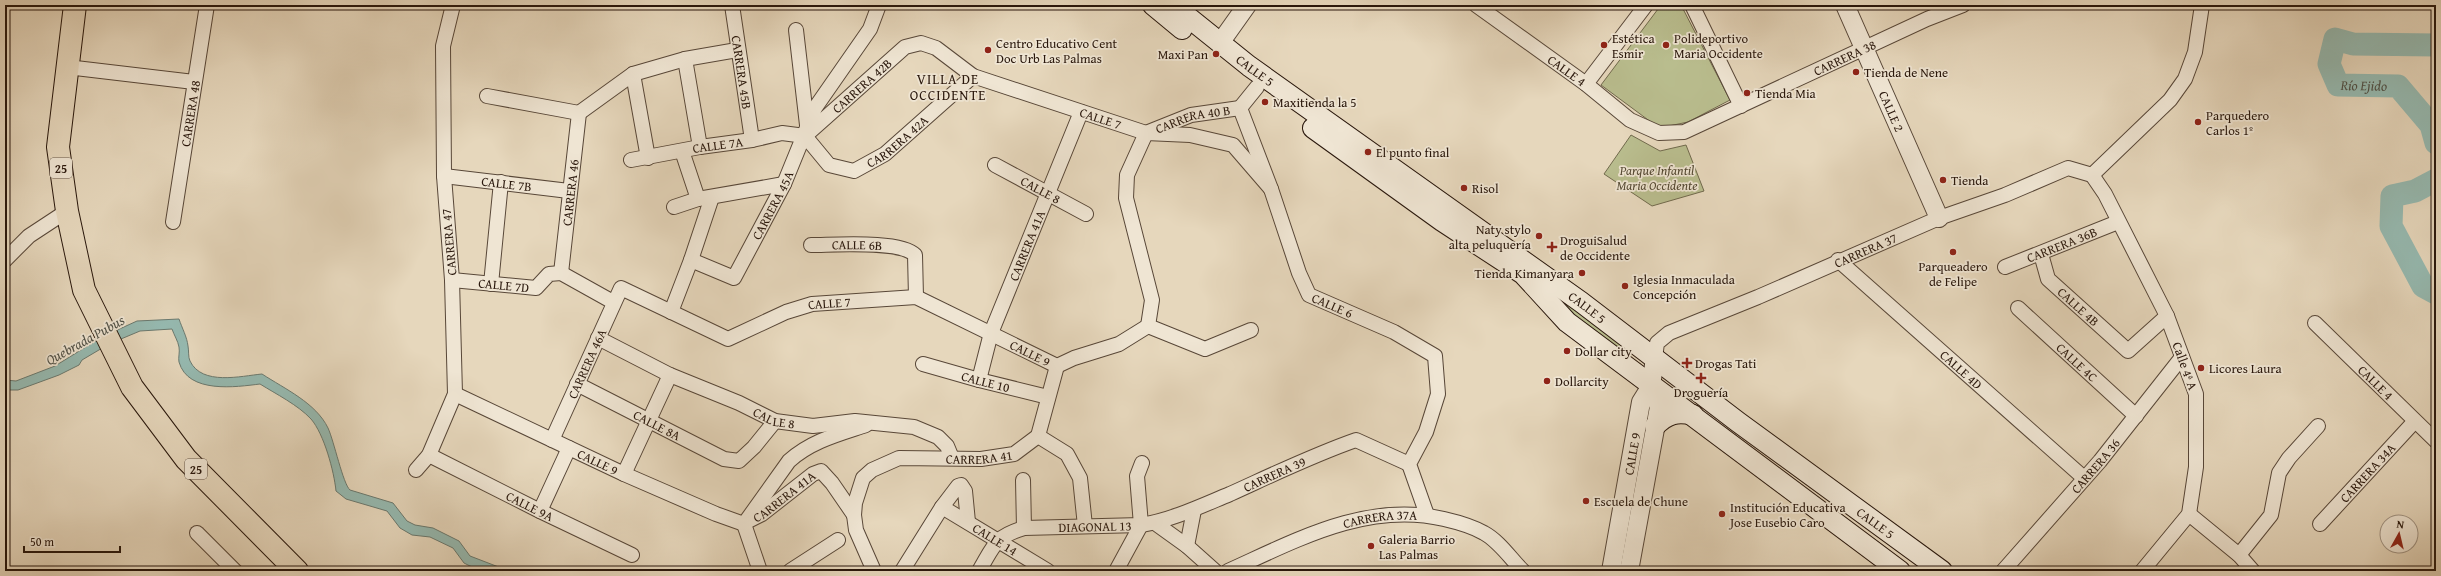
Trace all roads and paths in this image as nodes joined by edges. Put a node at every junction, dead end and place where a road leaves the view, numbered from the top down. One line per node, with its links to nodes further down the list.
1 (75, 5): 20 (highway, 25)
2 (207, 5): 23 (street, CARRERA 48)
3 (453, 5): 42 (street, CARRERA 47)
4 (732, 5): 18 (street, CARRERA 45B)
5 (879, 5): 31 (street, CARRERA 45A)
6 (1153, 5): 25 (main road, CALLE 5)
7 (1173, 5): 16 (main road, CALLE 5)
8 (1247, 5): 16 (street)
9 (1476, 5): 24 (street, CALLE 4)
10 (1646, 5): 24 (street)
11 (1692, 5): 27 (street)
12 (1845, 5): 17 (street, CALLE 2)
13 (1963, 5): 17 (street, CARRERA 38)
14 (2202, 5): 41 (street)
15 (796, 30): 31 (street, CARRERA 45A)
16 (1220, 43): 77 (main road, CALLE 5)
17 (1864, 48): 27 (street, CARRERA 38); 53 (street, CALLE 2)
18 (737, 50): 19 (street); 34 (street, CARRERA 45B)
19 (685, 59): 21 (street); 36 (street)
20 (67, 67): 23 (street); 51 (highway, 25)
21 (633, 74): 30 (street); 38 (street)
22 (973, 76): 29 (street, CALLE 7); 31 (street, CARRERA 42B); 31 (street, CARRERA 42A)
23 (194, 82): 54 (street, CARRERA 48)
24 (1586, 84): 33 (street, CALLE 4)
25 (1257, 86): 28 (street); 83 (main road, CALLE 5)
26 (487, 96): 30 (street)
27 (1741, 106): 33 (street, CARRERA 38)
28 (1240, 108): 32 (street, CARRERA 40 B); 45 (street, CALLE 6)
29 (1081, 112): 32 (street, CALLE 7); 47 (street, CARRERA 41A)
30 (579, 113): 46 (street, CARRERA 46)
31 (806, 133): 34 (street, CALLE 7A); 44 (street, CARRERA 45A)
32 (1146, 133): 35 (street, CALLE 7); 72 (street)
33 (1659, 133)
34 (752, 140): 36 (street, CALLE 7A)
35 (1232, 145): 45 (street, CALLE 6)
36 (700, 147): 37 (street, CALLE 7A)
37 (682, 151): 38 (street, CALLE 7A); 49 (street)
38 (648, 158): 39 (street, CALLE 7A)
39 (631, 160)
40 (995, 165): 47 (street, CALLE 8)
41 (2092, 175): 53 (street, CARRERA 37); 55 (street, Calle 4ª A)
42 (444, 176): 43 (street, CALLE 7B); 63 (street, CARRERA 47)
43 (501, 182): 46 (street, CALLE 7B); 64 (street)
44 (784, 184): 48 (street); 59 (street, CARRERA 45A)
45 (1271, 189): 103 (street, CALLE 6)
46 (569, 191): 62 (street, CARRERA 46)
47 (1048, 192): 52 (street, CALLE 8); 74 (street, CARRERA 41A)
48 (712, 197): 49 (street); 59 (street)
49 (698, 199): 50 (street)
50 (674, 207)
51 (67, 211): 58 (street); 128 (highway, 25)
52 (1086, 214)
53 (1939, 218): 60 (street, CARRERA 37)
54 (173, 222)
55 (2118, 222): 57 (street, CARRERA 36B); 70 (street, Calle 4ª A)
56 (811, 245): 65 (street, CALLE 6B)
57 (2041, 254): 61 (street, CARRERA 36B); 70 (street, CALLE 4B)
58 (5, 260)
59 (691, 260): 69 (street)
60 (1838, 260): 77 (street, CARRERA 37); 106 (street, CALLE 4D)
61 (2005, 267)
62 (562, 273): 64 (street, CALLE 7D); 66 (street)
63 (452, 280): 64 (street, CALLE 7D); 84 (street, CARRERA 47)
64 (491, 284)
65 (916, 297): 67 (street, CALLE 7); 69 (street, CALLE 7)
66 (613, 302): 69 (street, CARRERA 46A); 75 (street, CARRERA 46A)
67 (936, 305): 74 (street, CALLE 9)
68 (2018, 308): 87 (street, CALLE 4C)
69 (671, 312)
70 (2167, 316): 76 (street, Calle 4ª A)
71 (2315, 324): 91 (street, CALLE 4)
72 (1148, 326): 73 (street); 79 (street, CALLE 9)
73 (1251, 330)
74 (992, 333): 79 (street, CALLE 9); 81 (street, CARRERA 41A)
75 (598, 338): 80 (street, CALLE 8); 82 (street, CARRERA 46A)
76 (2182, 357): 87 (street, CARRERA 36); 111 (street, Calle 4ª A)
77 (1655, 358): 83 (street, CALLE 9); 90 (main road, CALLE 5)
78 (923, 364): 81 (street, CALLE 10)
79 (1057, 366): 85 (street)
80 (670, 375): 88 (street, CALLE 8); 89 (street)
81 (979, 380): 85 (street, CALLE 10)
82 (577, 384): 89 (street, CALLE 8A); 96 (street, CARRERA 46A)
83 (1651, 386): 86 (main road, CALLE 5); 93 (street, CALLE 9); 139 (street, CALLE 9)
84 (455, 394): 96 (street, CALLE 9); 100 (street, CARRERA 47)
85 (1048, 397): 95 (street)
86 (1693, 415): 93 (main road); 97 (main road, CALLE 5)
87 (2136, 416): 106 (street, CARRERA 36)
88 (775, 421): 89 (street, CALLE 8A); 92 (street, CALLE 8)
89 (648, 422): 105 (street)
90 (1738, 422): 97 (main road); 142 (main road, CALLE 5)
91 (2414, 422): 98 (street, CALLE 4); 117 (street, CARRERA 34A)
92 (872, 423): 101 (street, CALLE 8); 116 (street)
93 (1656, 426): 140 (street, CALLE 9)
94 (2318, 426): 126 (street)
95 (1038, 436): 101 (street, CARRERA 41); 119 (street)
96 (552, 440): 99 (street, CALLE 9)
97 (1723, 440): 141 (main road, CALLE 5)
98 (2436, 441)
99 (570, 448): 105 (street, CALLE 9); 110 (street)
100 (430, 455): 104 (street, CARRERA 47); 110 (street, CALLE 9A)
101 (952, 458): 112 (street, CARRERA 41)
102 (1142, 463): 118 (street)
103 (1409, 464): 109 (street, CARRERA 39); 113 (street)
104 (416, 470)
105 (624, 474): 116 (street, CALLE 9)
106 (2084, 478): 143 (street, CARRERA 36)
107 (1023, 480): 120 (street)
108 (942, 508): 114 (street, CALLE 14); 114 (street); 132 (street)
109 (1194, 510): 115 (street, DIAGONAL 13); 124 (street)
110 (540, 511): 125 (street, CALLE 9A)
111 (2189, 514): 126 (street); 144 (street)
112 (854, 515): 116 (street, CARRERA 41A); 131 (street)
113 (1427, 515): 137 (street, CARRERA 37A); 138 (street, CARRERA 37A)
114 (968, 522): 122 (street, CALLE 14)
115 (1155, 523): 118 (street, DIAGONAL 13); 124 (street)
116 (744, 524): 129 (street)
117 (2320, 524)
118 (1141, 525): 119 (street, DIAGONAL 13); 135 (street)
119 (1085, 526): 120 (street, DIAGONAL 13)
120 (1024, 528): 122 (street, DIAGONAL 13)
121 (197, 532): 127 (street)
122 (997, 539): 133 (street); 134 (street, CALLE 14)
123 (838, 540): 130 (street)
124 (1187, 546): 136 (street)
125 (632, 555)
126 (2239, 555): 145 (street)
127 (235, 571)
128 (297, 571)
129 (760, 571)
130 (790, 571)
131 (874, 571)
132 (902, 571)
133 (979, 571)
134 (1048, 571)
135 (1116, 571)
136 (1215, 571)
137 (1228, 571)
138 (1523, 571)
139 (1611, 571)
140 (1629, 571)
141 (1900, 571)
142 (1942, 571)
143 (2003, 571)
144 (2142, 571)
145 (2253, 571)

